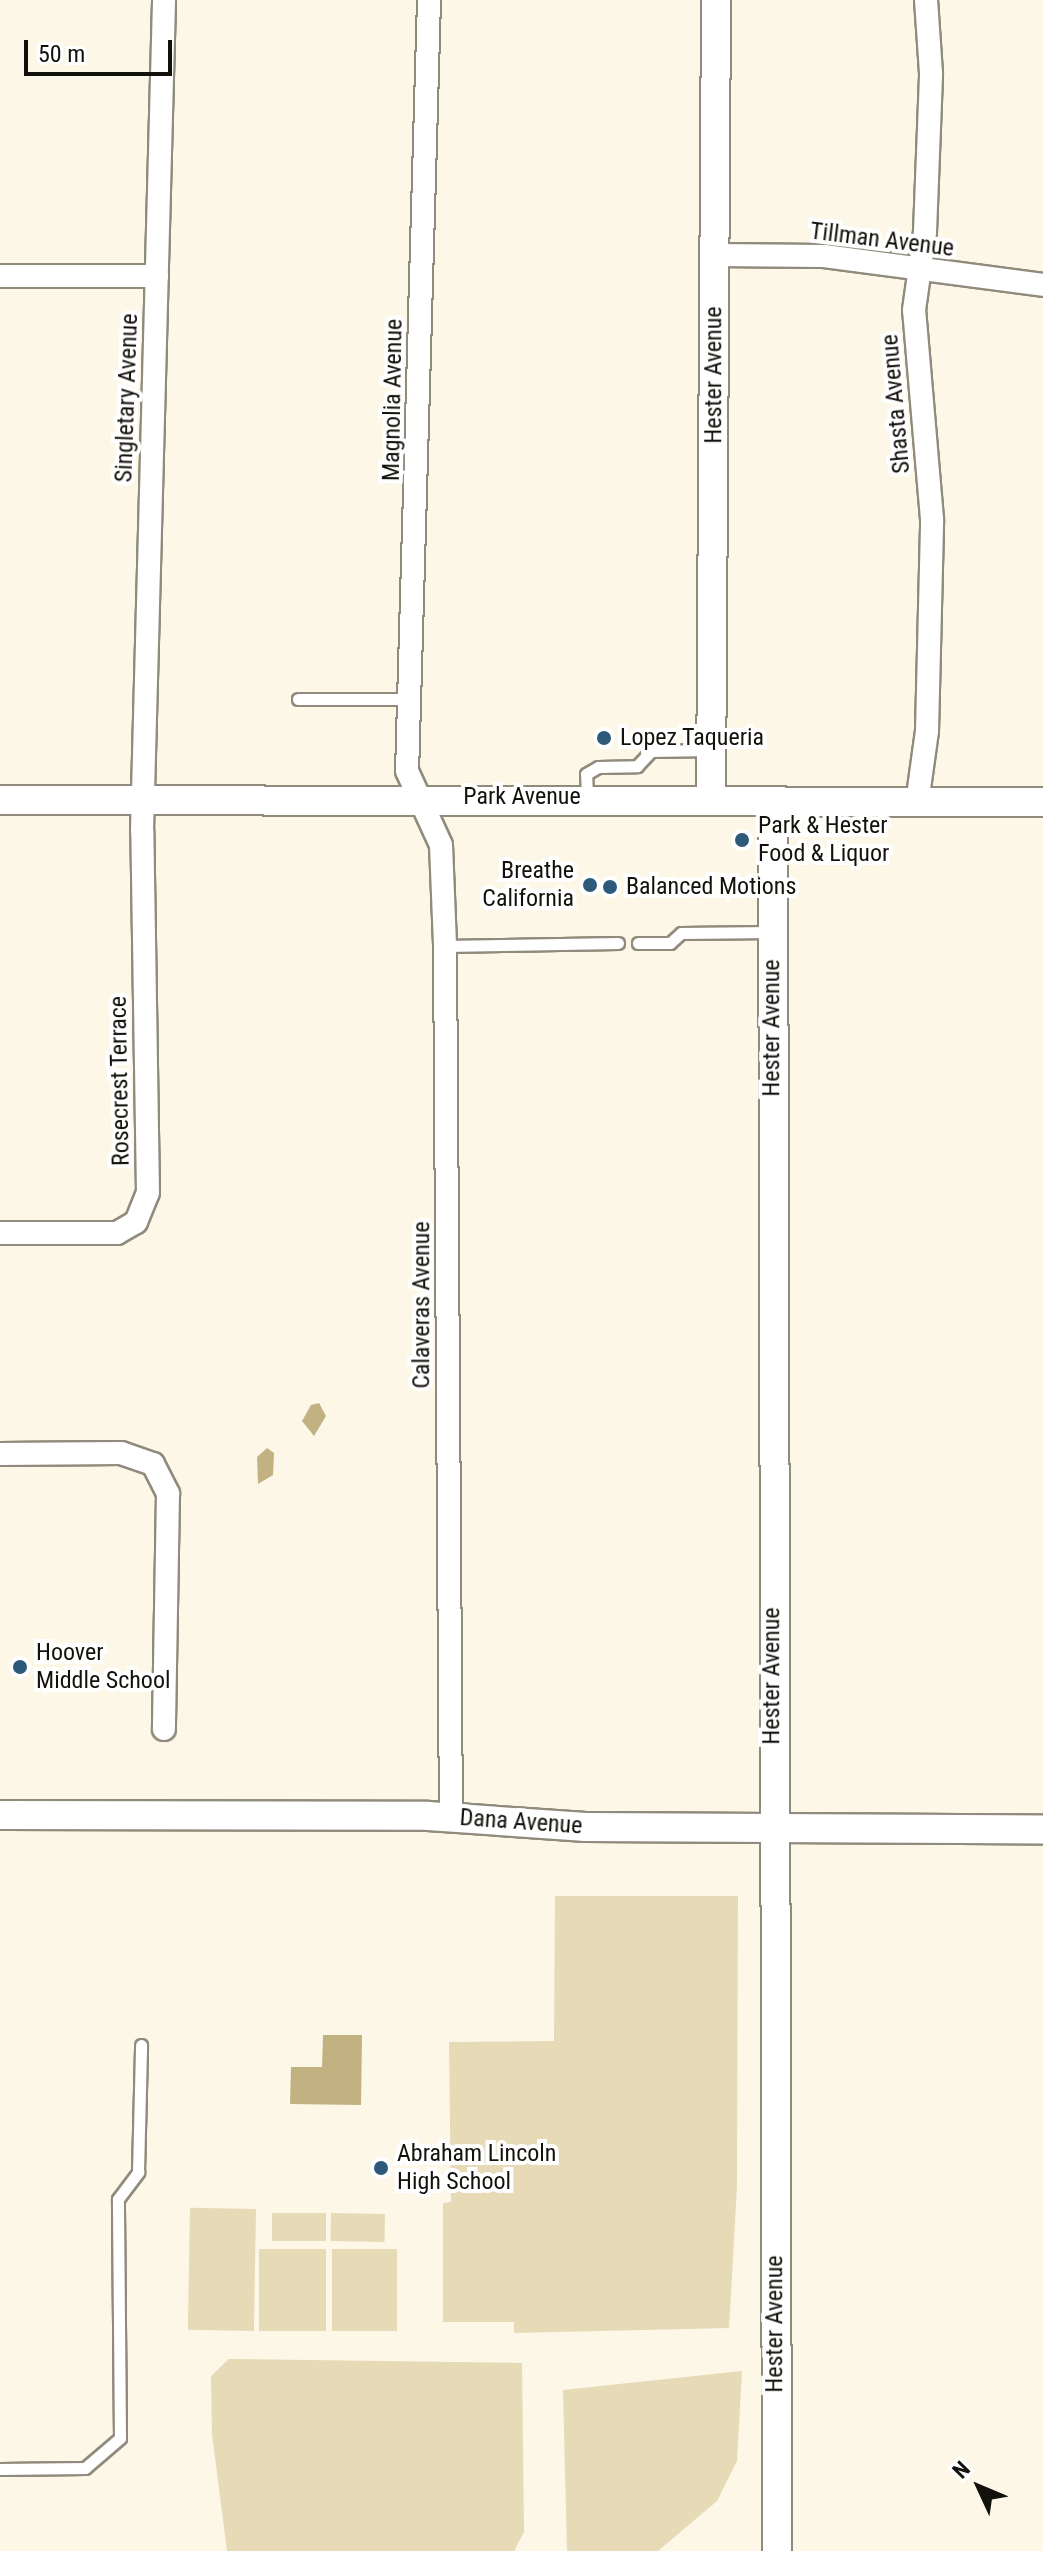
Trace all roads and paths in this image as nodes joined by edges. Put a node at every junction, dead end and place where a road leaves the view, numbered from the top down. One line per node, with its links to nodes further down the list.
1 (164, 0): 8 (street, Singletary Avenue)
2 (429, 0): 11 (street, Magnolia Avenue)
3 (716, 0): 5 (street, Hester Avenue)
4 (926, 0): 6 (street, Shasta Avenue)
5 (715, 255): 6 (street, Tillman Avenue); 12 (street, Hester Avenue)
6 (918, 270): 9 (street, Tillman Avenue); 19 (street, Shasta Avenue)
7 (0, 276): 8 (street)
8 (157, 276): 14 (street, Singletary Avenue)
9 (1043, 285)
10 (298, 699): 11 (lane)
11 (410, 699): 13 (street, Magnolia Avenue)
12 (712, 750): 15 (lane); 16 (street, Hester Avenue)
13 (420, 797): 14 (street, Park Avenue); 15 (street, Park Avenue); 24 (street, Calaveras Avenue)
14 (142, 798): 17 (street, Park Avenue); 25 (street, Rosecrest Terrace)
15 (587, 798): 16 (street, Park Avenue)
16 (711, 798): 18 (street, Park Avenue)
17 (0, 800)
18 (773, 801): 19 (street, Park Avenue); 21 (street, Hester Avenue)
19 (917, 803): 20 (street, Park Avenue)
20 (1037, 806)
21 (772, 932): 23 (lane); 31 (street, Hester Avenue)
22 (618, 943): 24 (lane)
23 (638, 943)
24 (445, 946): 29 (street, Calaveras Avenue)
25 (0, 1233)
26 (0, 1454): 27 (street)
27 (164, 1729)
28 (0, 1815): 29 (street, Dana Avenue)
29 (451, 1817): 31 (street, Dana Avenue)
30 (1043, 1829): 31 (street, Dana Avenue)
31 (773, 1830): 34 (street, Hester Avenue)
32 (141, 2045): 33 (lane)
33 (0, 2469)
34 (777, 2551)

